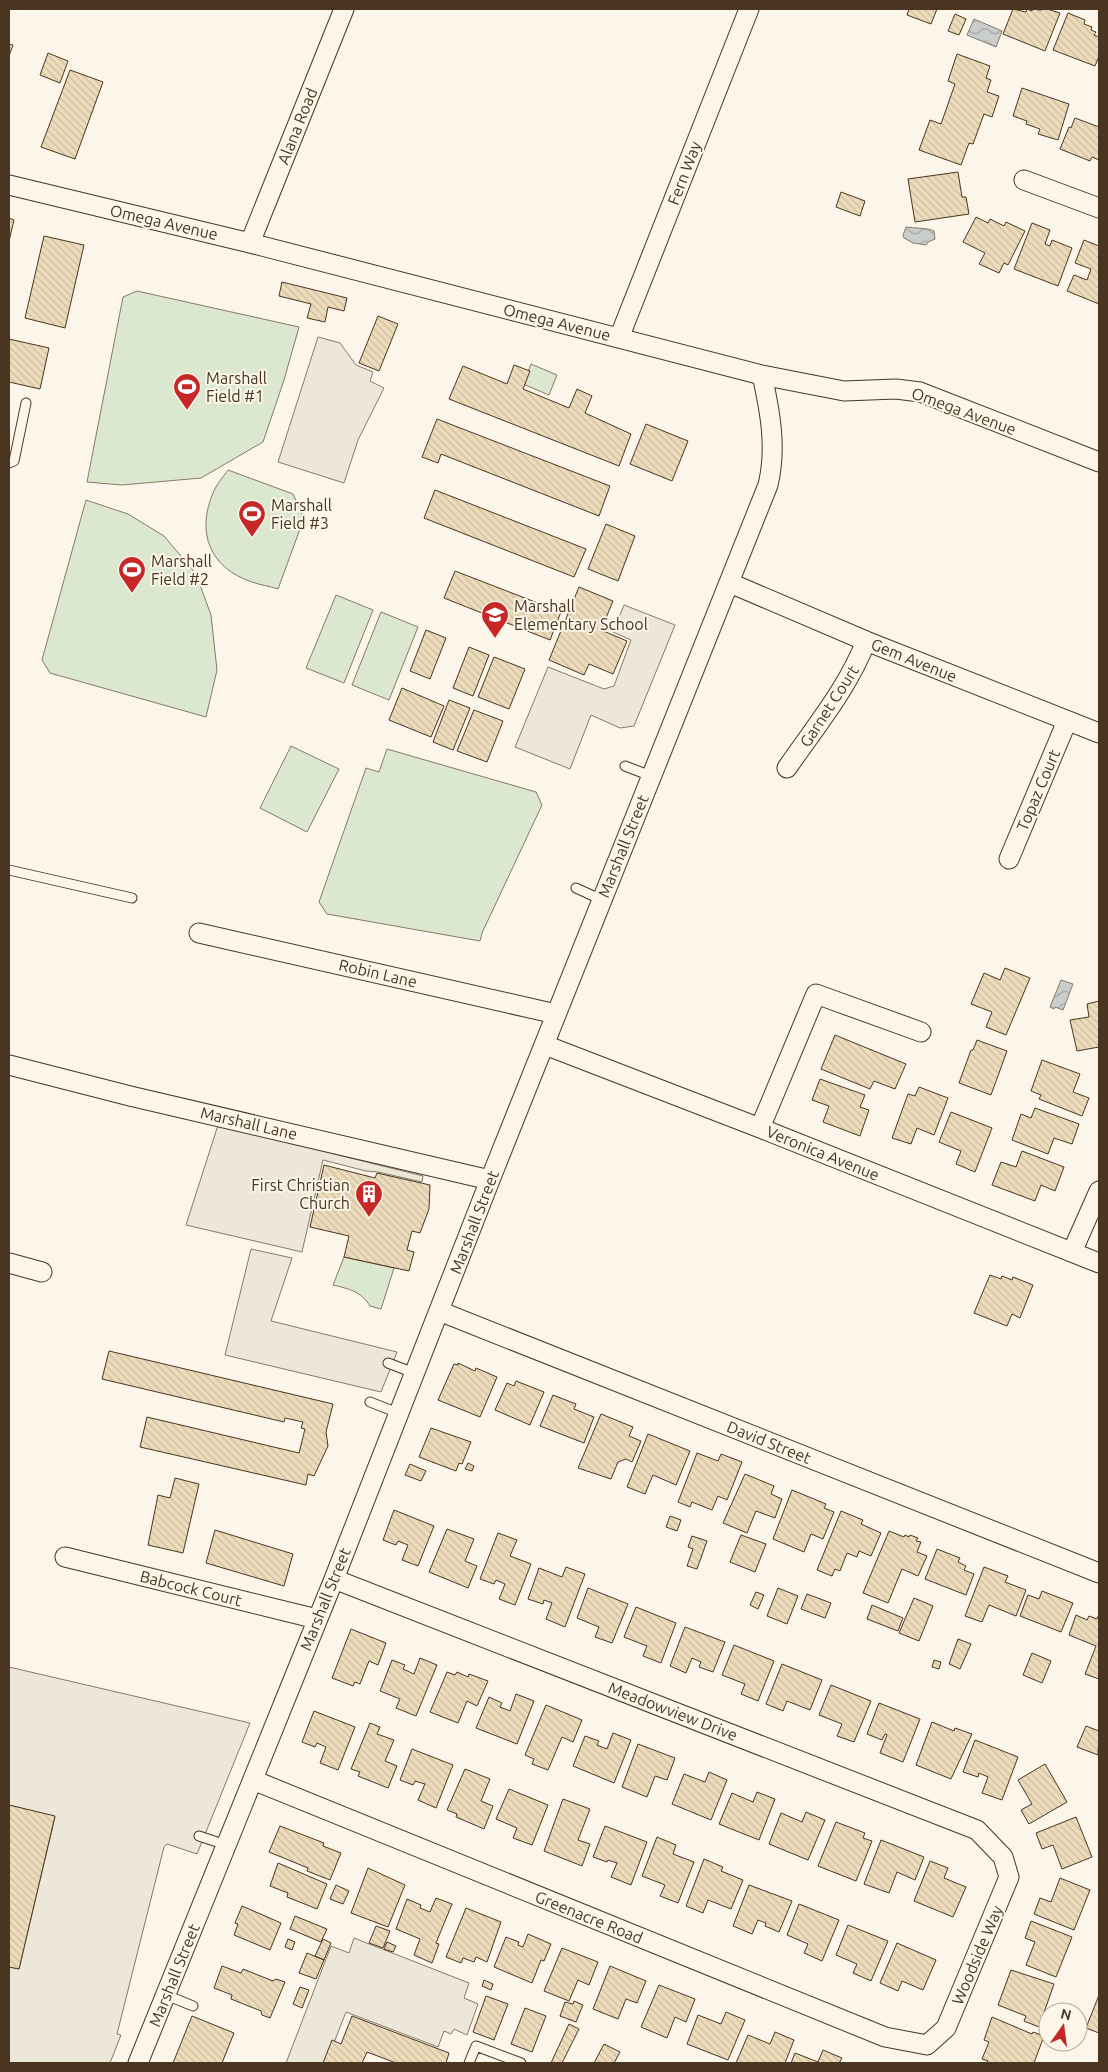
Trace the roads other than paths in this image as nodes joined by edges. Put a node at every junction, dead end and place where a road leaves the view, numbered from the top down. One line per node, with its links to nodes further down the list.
1 (344, 9): 6 (street, Alana Road)
2 (748, 9): 7 (street, Fern Way)
3 (1024, 180): 5 (street)
4 (9, 185): 6 (street, Omega Avenue)
5 (1099, 208)
6 (250, 243): 7 (street, Omega Avenue)
7 (619, 338): 8 (street, Omega Avenue)
8 (762, 375): 11 (street, Omega Avenue); 12 (street, Marshall Street)
9 (26, 403): 10 (lane)
10 (9, 462)
11 (1099, 462)
12 (730, 583): 13 (street, Gem Avenue); 18 (street, Marshall Street)
13 (866, 641): 14 (street, Gem Avenue); 17 (street, Garnet Court)
14 (1067, 721): 15 (street, Gem Avenue); 19 (street, Topaz Court)
15 (1099, 734)
16 (625, 766): 18 (lane)
17 (787, 768)
18 (651, 776): 23 (street, Marshall Street)
19 (1009, 859)
20 (9, 870): 22 (lane)
21 (576, 888): 23 (lane)
22 (132, 898)
23 (602, 900): 25 (street, Marshall Street)
24 (199, 933): 25 (street, Robin Lane)
25 (556, 1014): 27 (street, Marshall Street)
26 (921, 1032): 29 (street)
27 (545, 1045): 29 (street, Veronica Avenue); 30 (street, Marshall Street)
28 (9, 1065): 30 (street, Marshall Lane)
29 (760, 1128): 32 (street, Veronica Avenue)
30 (490, 1180): 36 (street, Marshall Street)
31 (1099, 1191): 32 (street)
32 (1072, 1252): 34 (street, Veronica Avenue)
33 (9, 1263): 35 (street)
34 (1099, 1263)
35 (42, 1272)
36 (439, 1311): 38 (street, Marshall Street); 42 (street, David Street)
37 (388, 1363): 38 (lane)
38 (414, 1372): 40 (street, Marshall Street)
39 (370, 1402): 40 (lane)
40 (398, 1413): 43 (street, Marshall Street)
41 (66, 1557): 44 (street, Babcock Court)
42 (1099, 1573)
43 (334, 1579): 44 (street, Marshall Street); 48 (street, Meadowview Drive)
44 (317, 1619): 45 (street, Marshall Street)
45 (252, 1780): 47 (street, Marshall Street); 51 (street, Greenacre Road)
46 (198, 1836): 47 (lane)
47 (226, 1845): 49 (street, Marshall Street)
48 (1003, 1857): 51 (street, Woodside Way)
49 (166, 1995): 50 (lane); 52 (street, Marshall Street)
50 (193, 2006)
51 (927, 2045)
52 (138, 2063)
53 (469, 2063): 54 (lane)
54 (520, 2063)

